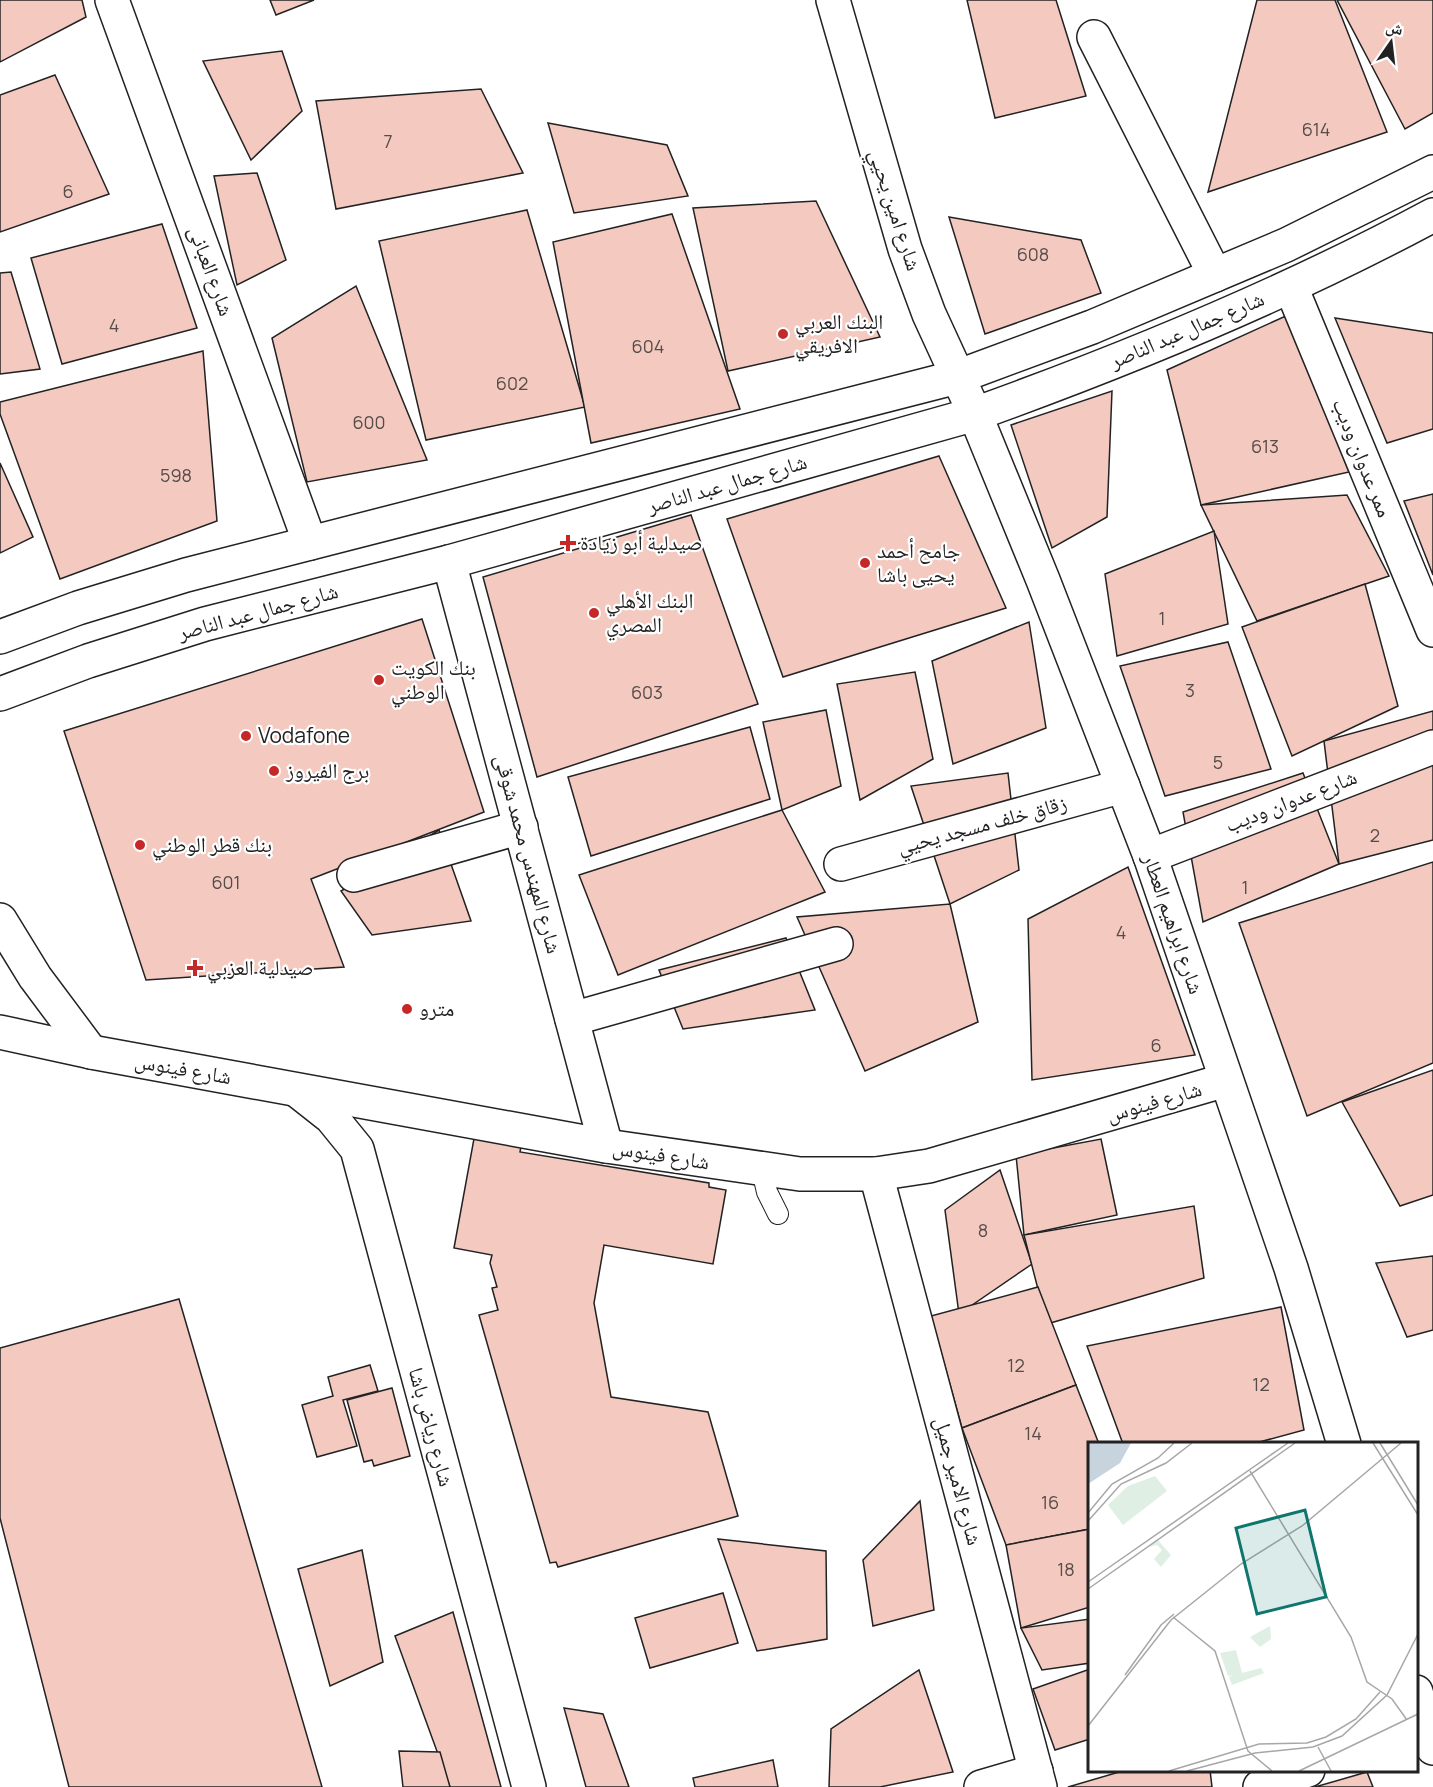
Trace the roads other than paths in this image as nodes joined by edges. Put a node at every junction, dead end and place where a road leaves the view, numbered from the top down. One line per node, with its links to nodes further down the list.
1 (112, 0): 10 (street, شارع العبانى)
2 (833, 0): 8 (street, شارع امين يحيي)
3 (1094, 37): 6 (street)
4 (1433, 172): 6 (street, شارع جمال عبد الناصر)
5 (1433, 215): 7 (street, شارع جمال عبد الناصر)
6 (1215, 275): 8 (street, شارع جمال عبد الناصر)
7 (1291, 287): 9 (street, شارع جمال عبد الناصر); 12 (street, ممر عدوان وديب)
8 (957, 377): 9 (street, شارع امين يحيي); 10 (street, شارع جمال عبد الناصر)
9 (975, 414): 11 (street, شارع جمال عبد الناصر); 16 (street, شارع ابراهيم العطار)
10 (310, 543): 13 (street, شارع جمال عبد الناصر)
11 (449, 562): 14 (street, شارع جمال عبد الناصر); 17 (street, شارع المهندس محمد شوقى)
12 (1433, 630)
13 (0, 637)
14 (0, 694)
15 (1433, 747): 18 (street, شارع عدوان وديب)
16 (1123, 786): 18 (street, شارع ابراهيم العطار); 19 (street, زقاق خلف مسجد يحيي)
17 (521, 827): 20 (street); 23 (street, شارع المهندس محمد شوقى)
18 (1150, 856): 26 (street, شارع ابراهيم العطار)
19 (841, 864)
20 (354, 875)
21 (0, 920): 25 (street)
22 (836, 944): 23 (street)
23 (572, 1019): 28 (street, شارع المهندس محمد شوقى)
24 (0, 1032): 25 (street, شارع فينوس)
25 (91, 1052): 27 (street, شارع فينوس)
26 (1226, 1080): 30 (street, شارع فينوس); 32 (street, شارع ابراهيم العطار)
27 (296, 1090): 28 (street, شارع فينوس); 37 (street, شارع رياض باشا)
28 (606, 1146): 29 (street, شارع فينوس)
29 (762, 1170): 30 (street, شارع فينوس); 31 (lane)
30 (876, 1174): 36 (street, شارع الامير جميل)
31 (778, 1214)
32 (1344, 1442)
33 (1418, 1701): 34 (street)
34 (1426, 1737)
35 (1302, 1772): 39 (street)
36 (1038, 1779): 38 (street)
37 (529, 1787)
38 (981, 1787)
39 (1260, 1787)

